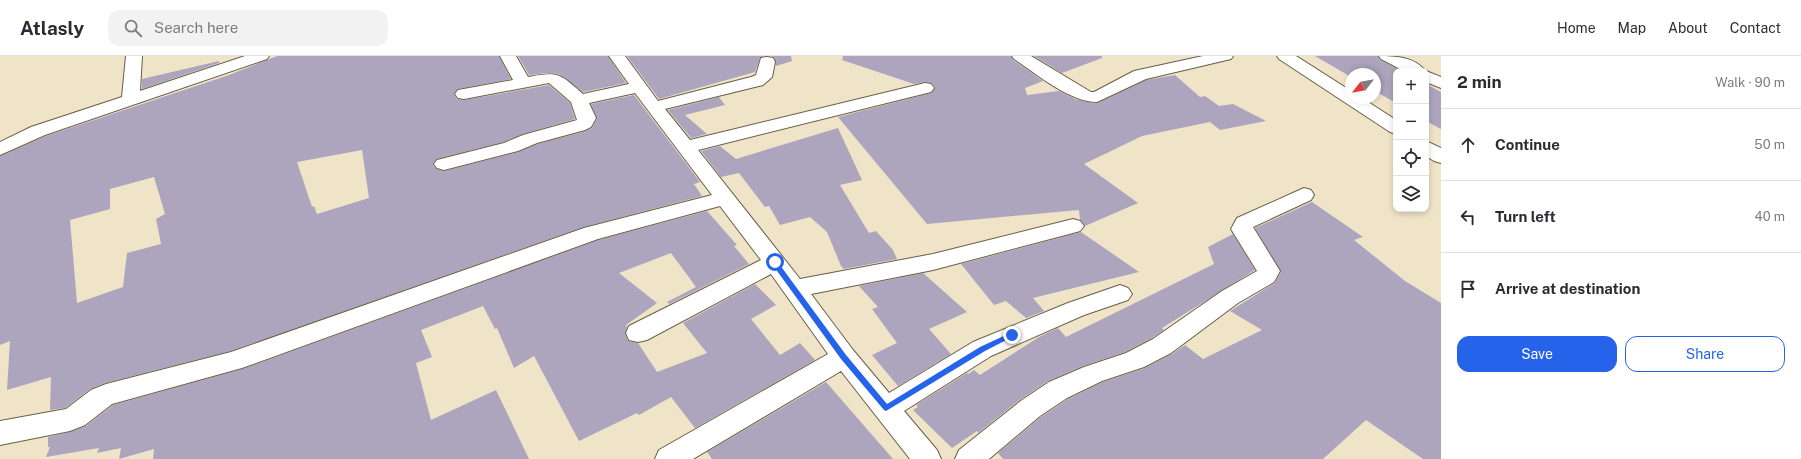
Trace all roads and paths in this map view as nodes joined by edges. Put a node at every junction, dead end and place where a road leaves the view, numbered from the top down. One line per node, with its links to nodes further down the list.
1 (152, 56): 9 (street)
2 (261, 56): 18 (street)
3 (508, 56): 13 (street)
4 (617, 56): 15 (street)
5 (1020, 56): 6 (street)
6 (1226, 56)
7 (1284, 56): 21 (street)
8 (1387, 56): 11 (street)
9 (134, 58): 18 (street)
10 (767, 62): 20 (street)
11 (1411, 68)
12 (1429, 77): 14 (street)
13 (523, 83): 17 (street); 19 (street)
14 (1441, 83)
15 (640, 87): 19 (street); 20 (street)
16 (925, 88): 22 (street)
17 (464, 94)
18 (131, 98): 23 (street)
19 (579, 100): 26 (street)
20 (654, 107): 22 (street)
21 (1393, 126)
22 (686, 147): 28 (street)
23 (0, 149)
24 (1429, 149): 25 (street)
25 (1441, 158)
26 (444, 164)
27 (1304, 195): 39 (street)
28 (725, 198): 30 (street); 36 (street)
29 (1073, 226): 31 (street)
30 (775, 262): 31 (street); 33 (street)
31 (794, 288): 34 (street)
32 (1120, 294): 35 (street)
33 (638, 333)
34 (844, 357): 35 (street); 37 (street)
35 (886, 408): 38 (street)
36 (0, 433)
37 (669, 459)
38 (927, 459)
39 (969, 459)

